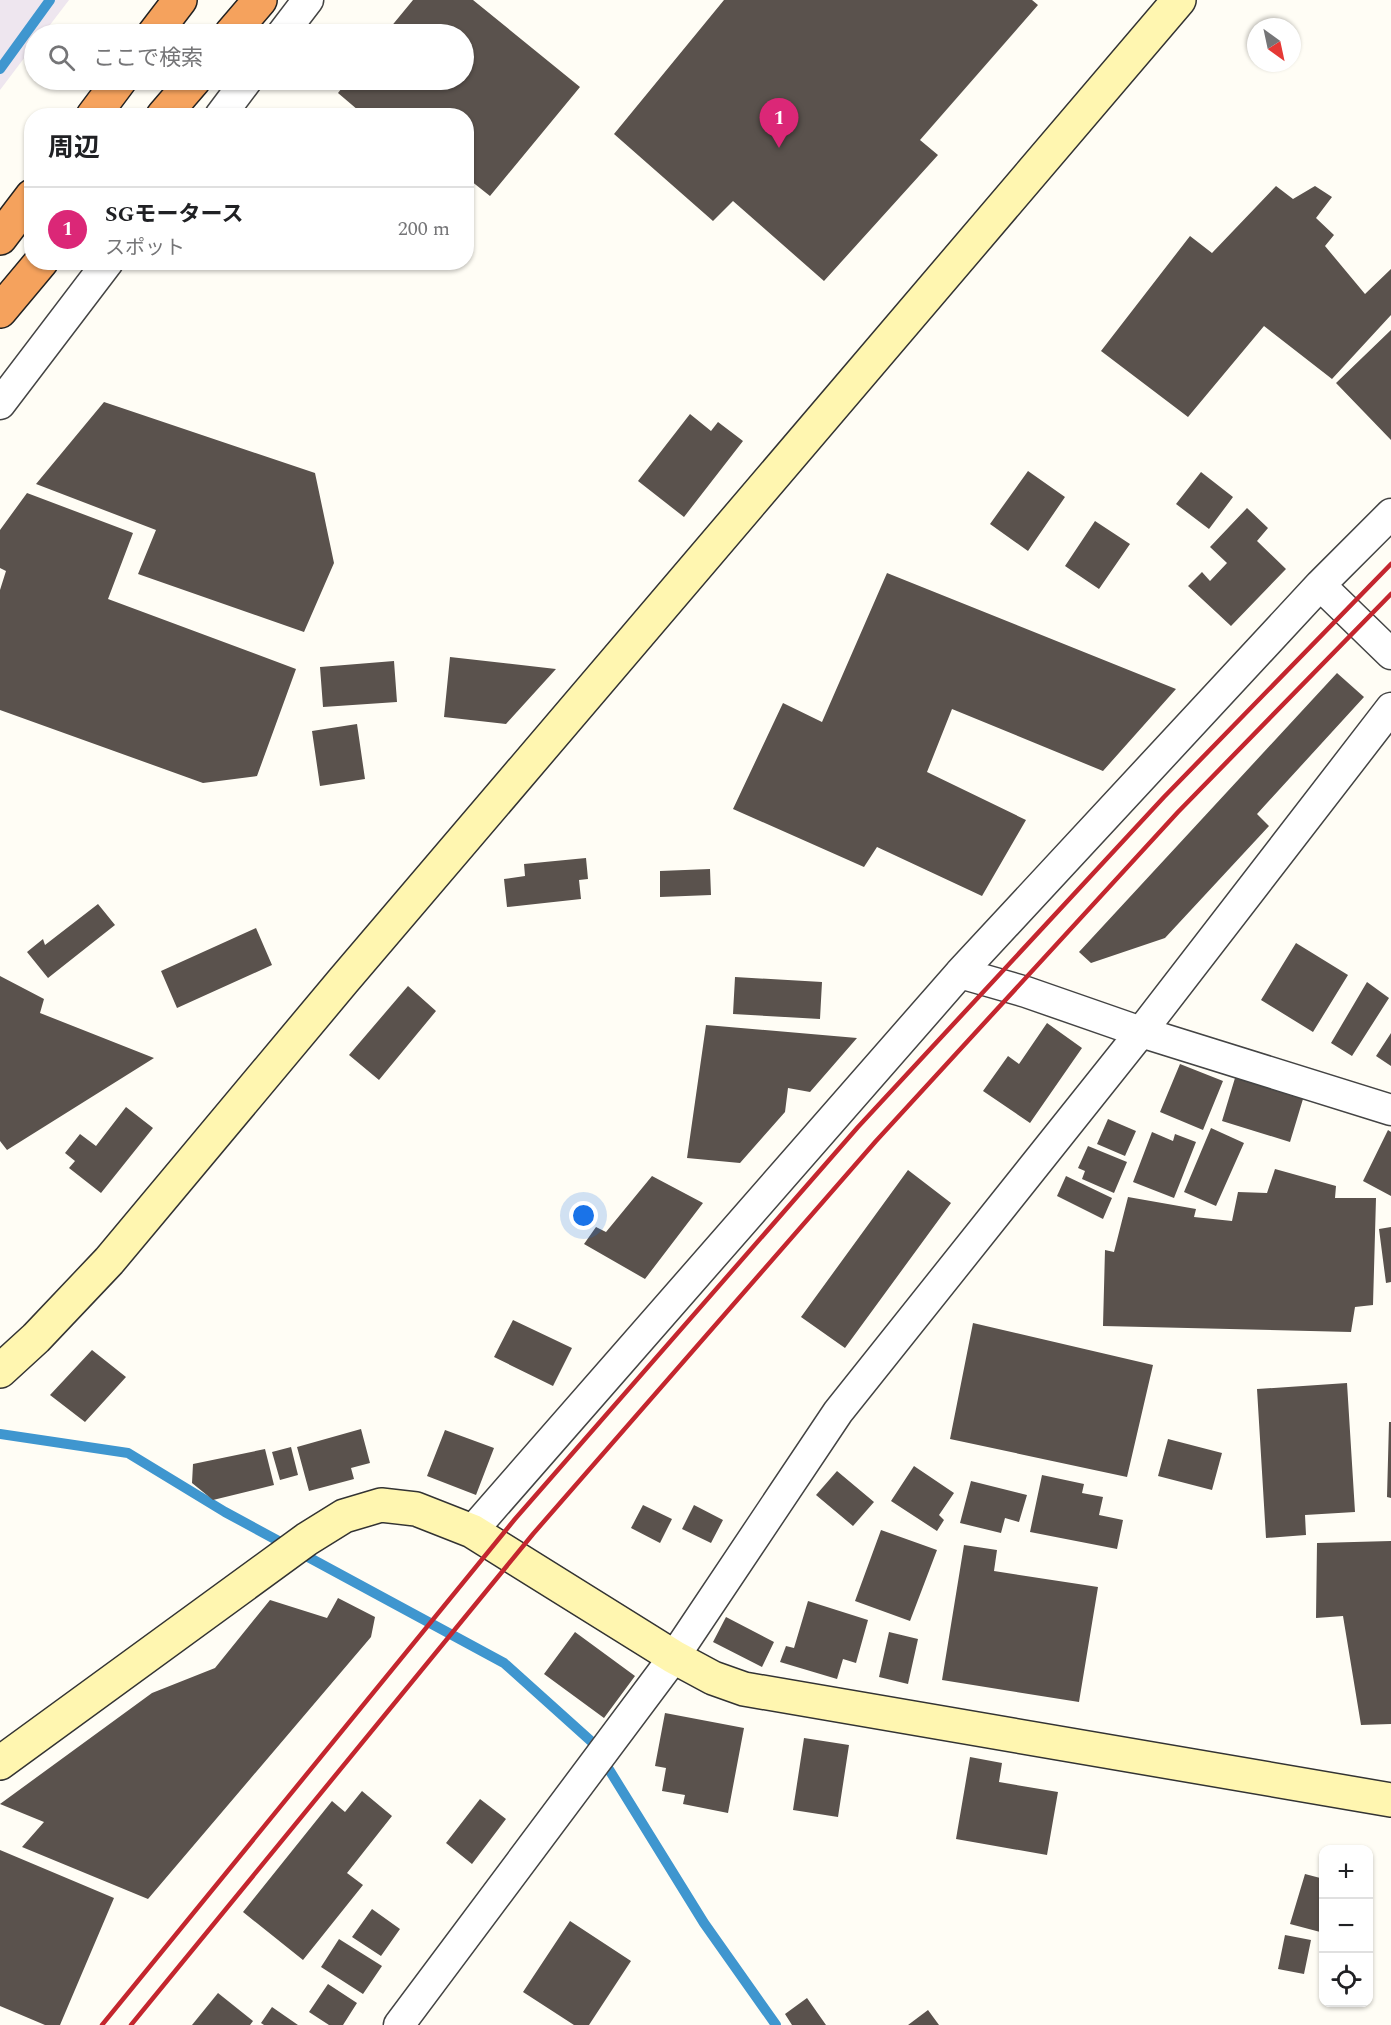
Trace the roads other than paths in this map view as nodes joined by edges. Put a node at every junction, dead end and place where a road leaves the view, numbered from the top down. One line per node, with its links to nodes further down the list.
1 (180, 0): 5 (highway)
2 (260, 0): 6 (highway)
3 (308, 0): 7 (street)
4 (1179, 0): 27 (street)
5 (162, 24)
6 (240, 24)
7 (290, 24)
8 (112, 90): 11 (highway)
9 (186, 90): 12 (highway)
10 (240, 90): 13 (street)
11 (99, 108)
12 (171, 108)
13 (226, 108)
14 (24, 206): 15 (highway)
15 (0, 238)
16 (34, 270): 18 (highway)
17 (102, 270): 19 (street)
18 (0, 311)
19 (1, 401)
20 (1391, 514): 21 (street)
21 (1320, 585): 22 (street); 24 (street)
22 (1391, 654)
23 (1391, 708): 25 (street)
24 (960, 973): 25 (street); 28 (street)
25 (1140, 1032): 26 (street); 29 (street)
26 (1391, 1110)
27 (0, 1371)
28 (472, 1531): 29 (street); 30 (street)
29 (674, 1657): 31 (street); 32 (street)
30 (0, 1763)
31 (1391, 1800)
32 (413, 2020)

